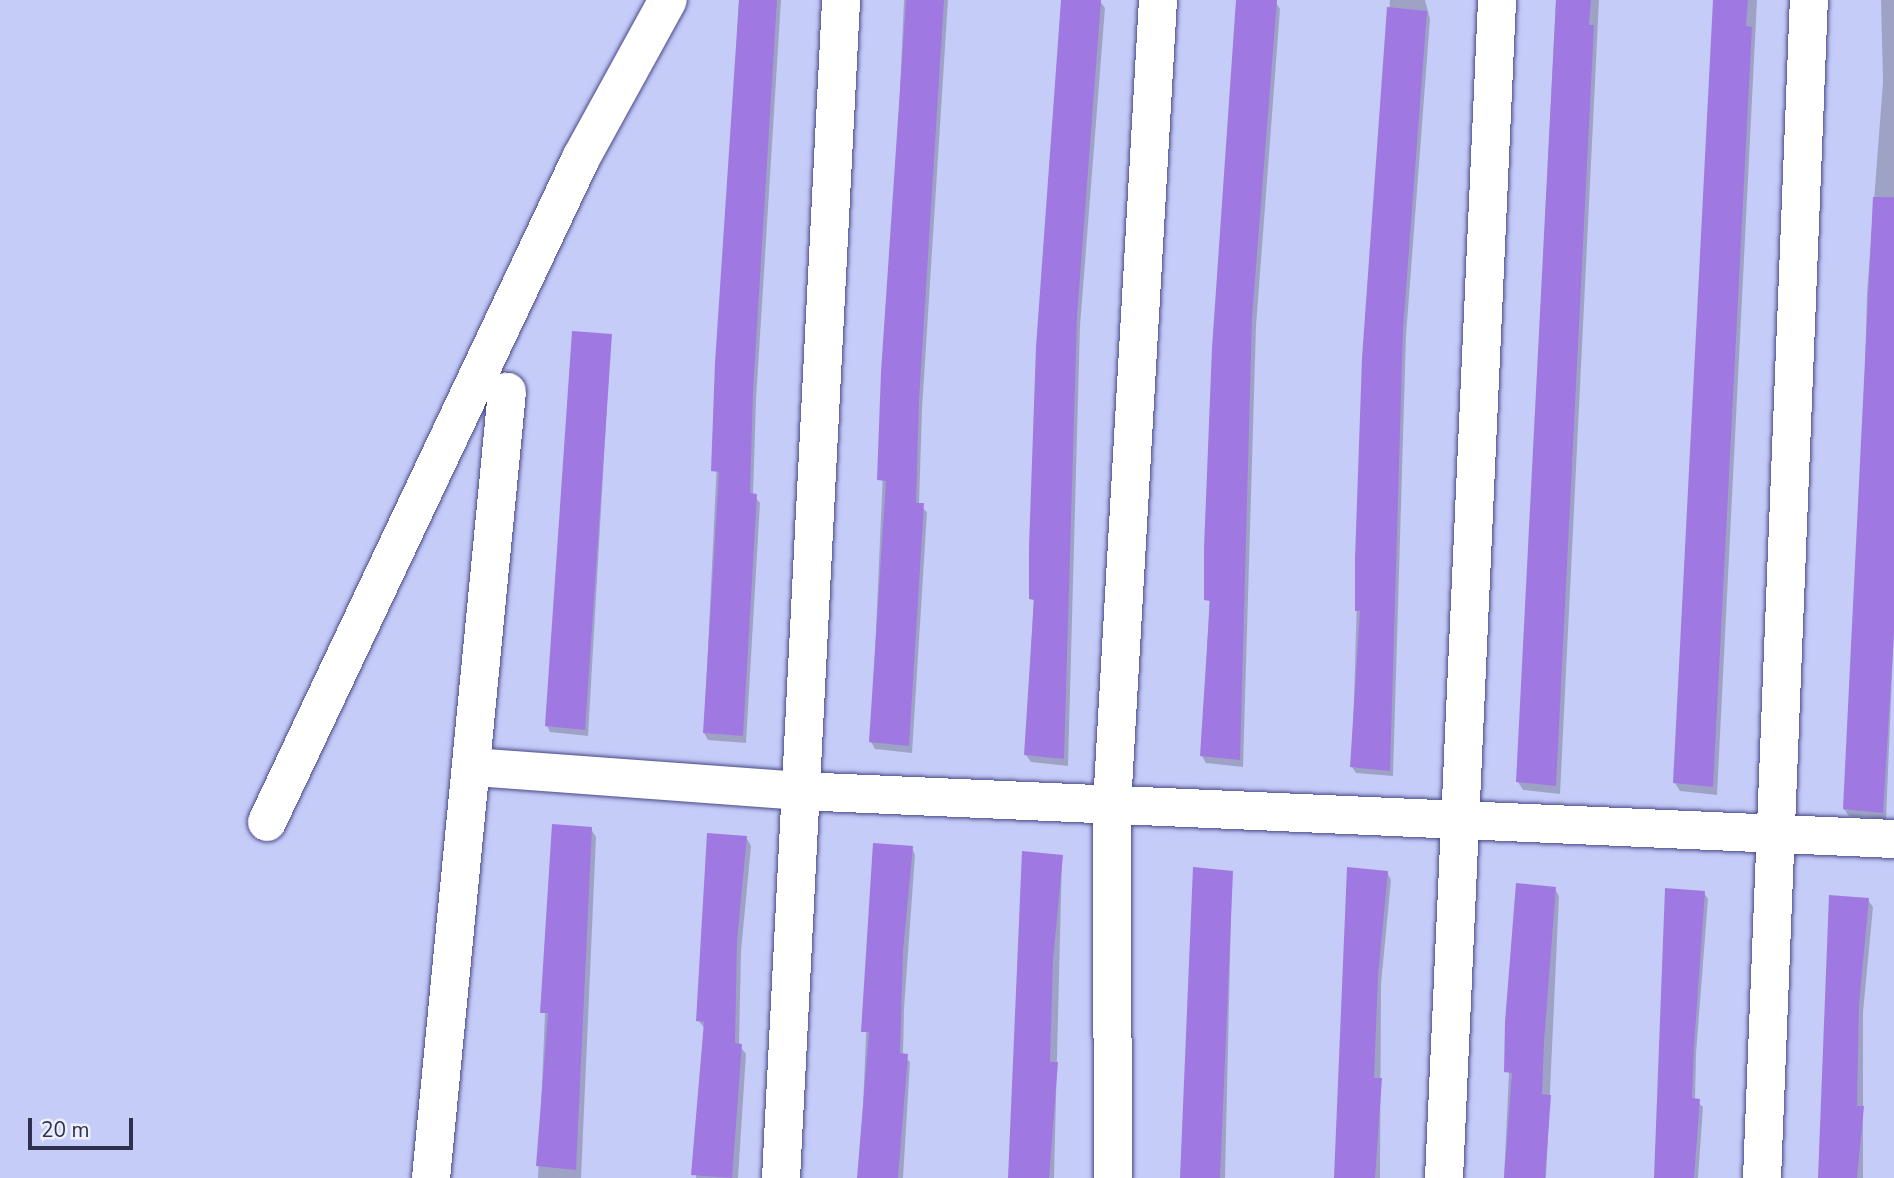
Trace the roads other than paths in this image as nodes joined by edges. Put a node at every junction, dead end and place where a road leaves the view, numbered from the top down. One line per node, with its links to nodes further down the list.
1 (668, 0): 11 (street)
2 (841, 0): 8 (street)
3 (1158, 0): 9 (street)
4 (1497, 0): 10 (street)
5 (1809, 0): 12 (street)
6 (507, 392): 7 (street)
7 (474, 767): 8 (street); 14 (street)
8 (799, 791): 9 (street); 15 (street)
9 (1112, 805): 10 (street); 16 (street)
10 (1461, 820): 12 (street); 17 (street)
11 (267, 822)
12 (1776, 835): 13 (street); 18 (street)
13 (1894, 839)
14 (431, 1178)
15 (781, 1178)
16 (1113, 1178)
17 (1444, 1178)
18 (1762, 1178)

